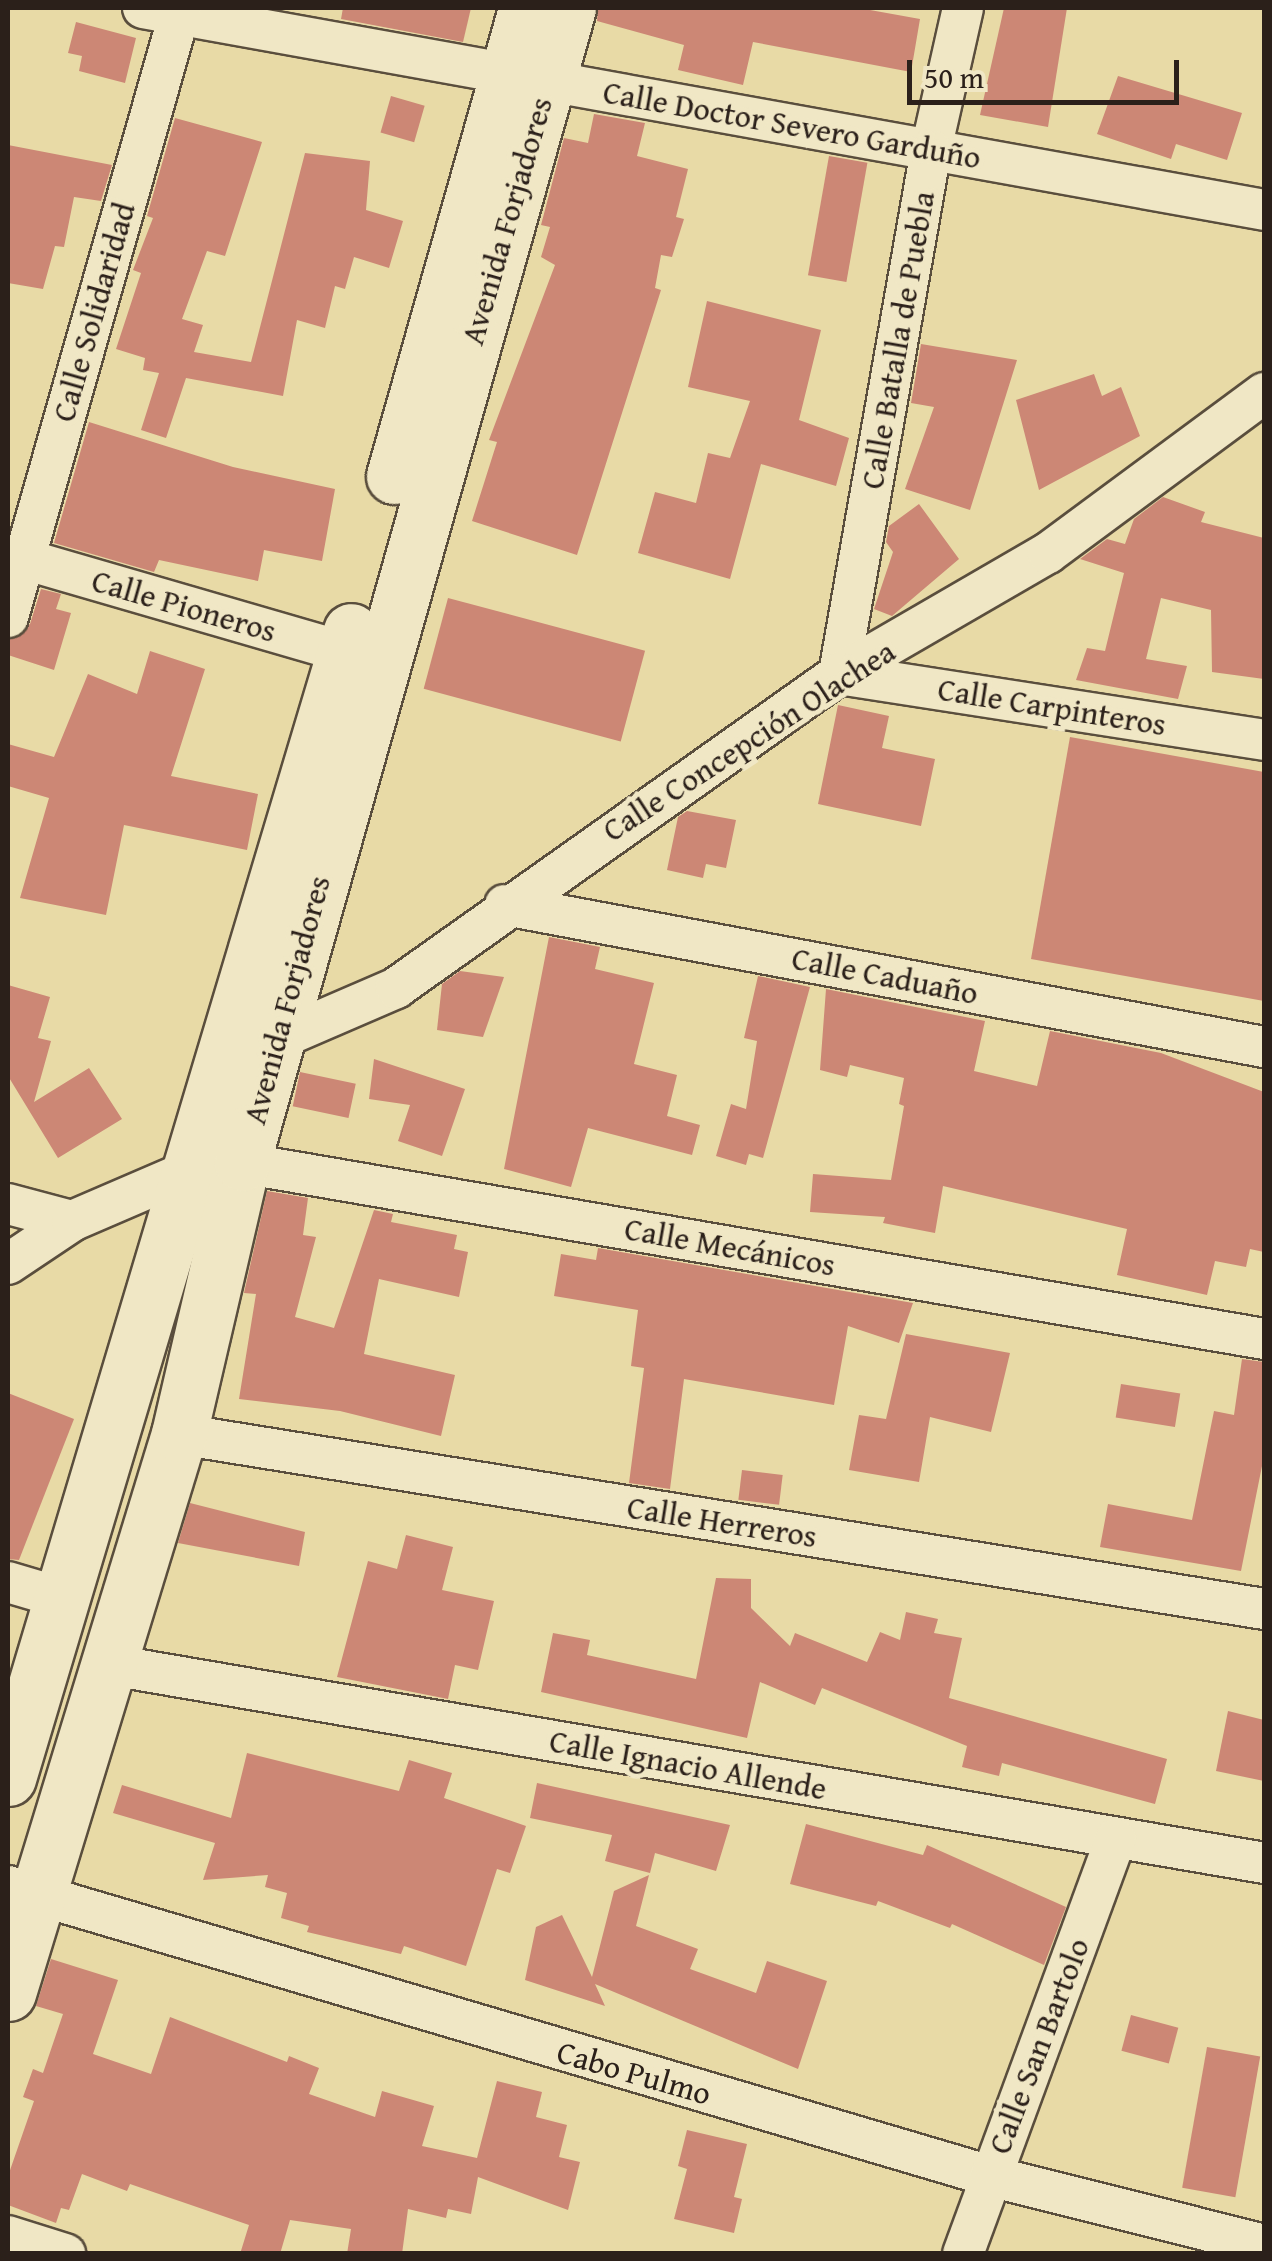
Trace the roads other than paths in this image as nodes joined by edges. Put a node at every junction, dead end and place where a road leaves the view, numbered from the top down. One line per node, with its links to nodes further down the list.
1 (526, 8): 5 (main road, Avenida Forjadores)
2 (568, 8): 5 (main road, Avenida Forjadores)
3 (963, 8): 6 (street, Calle Batalla de Puebla)
4 (168, 10): 5 (street, Calle Doctor Severo Garduño); 9 (street, Calle Solidaridad)
5 (527, 77): 6 (street, Calle Doctor Severo Garduño); 11 (main road, Avenida Forjadores); 15 (main road, Avenida Forjadores)
6 (931, 150): 7 (street, Calle Doctor Severo Garduño); 12 (street, Calle Batalla de Puebla)
7 (1264, 210)
8 (1257, 404): 12 (street, Calle Concepción Olachea)
9 (24, 559): 10 (street, Calle Solidaridad); 11 (street, Calle Pioneros)
10 (8, 617)
11 (345, 652): 17 (main road, Avenida Forjadores)
12 (840, 674): 13 (street, Calle Carpinteros); 14 (street, Calle Concepción Olachea)
13 (1264, 740)
14 (505, 904): 15 (street, Calle Concepción Olachea); 16 (street, Calle Caduaño)
15 (276, 1040): 17 (main road, Avenida Forjadores)
16 (1264, 1047)
17 (218, 1166): 19 (street); 21 (street, Calle Mecánicos); 22 (main road, Avenida Forjadores); 24 (main road, Avenida Forjadores)
18 (8, 1204): 19 (street)
19 (72, 1221): 20 (street)
20 (8, 1264)
21 (1264, 1339)
22 (179, 1434): 25 (street, Calle Herreros); 26 (main road, Avenida Forjadores)
23 (8, 1582): 24 (street)
24 (62, 1598): 27 (main road, Avenida Forjadores)
25 (1264, 1609)
26 (111, 1665): 28 (street, Calle Ignacio Allende); 30 (main road, Avenida Forjadores)
27 (8, 1778)
28 (1116, 1839): 29 (street, Calle Ignacio Allende); 32 (street, Calle San Bartolo)
29 (1264, 1863)
30 (22, 1893): 31 (main road, Avenida Forjadores); 32 (street, Cabo Pulmo)
31 (8, 1993)
32 (990, 2176): 34 (street, Cabo Pulmo); 36 (street, Calle San Bartolo)
33 (8, 2236): 35 (street)
34 (1264, 2245)
35 (65, 2254)
36 (963, 2254)

